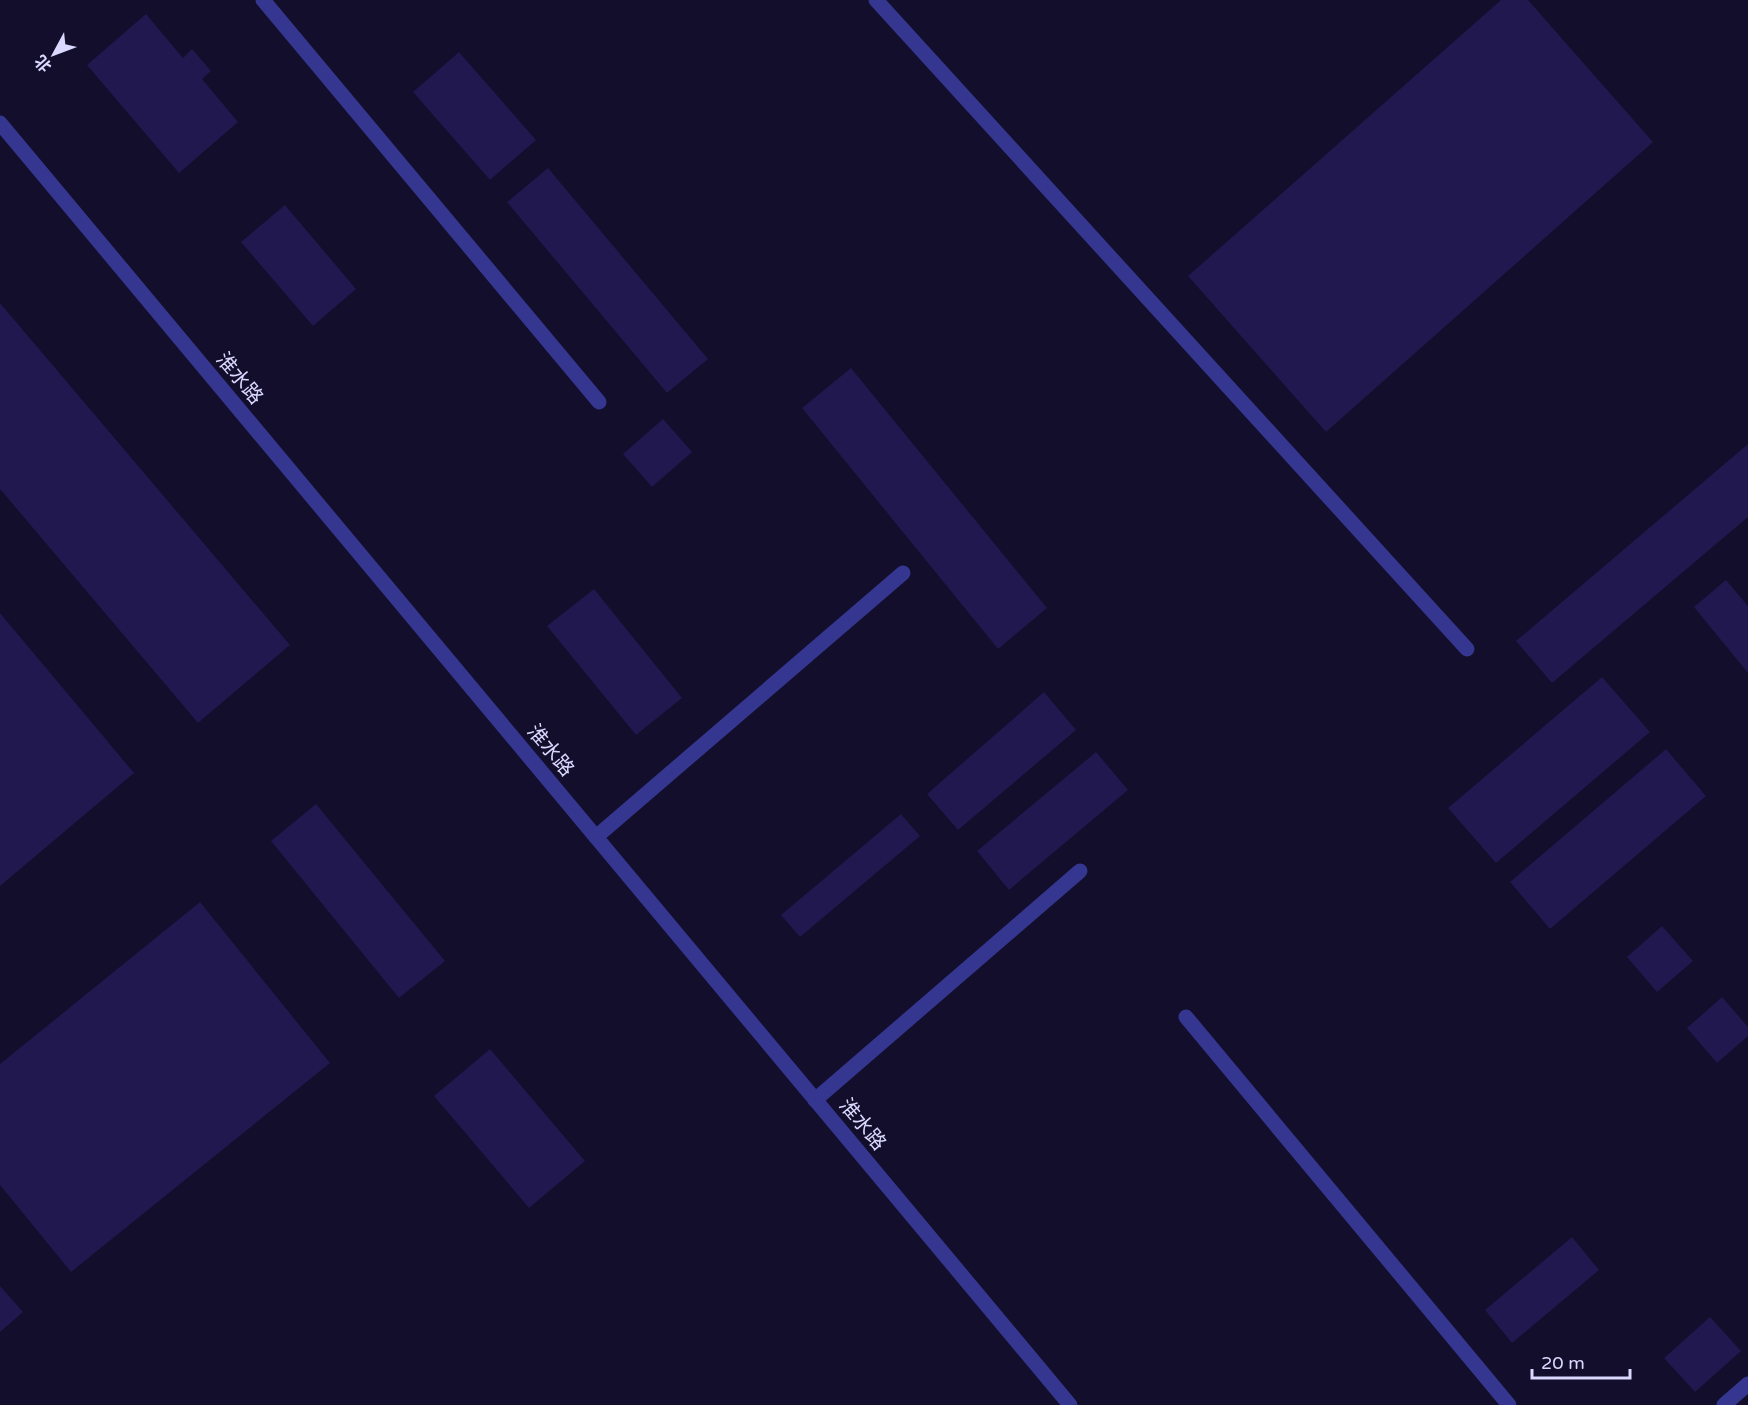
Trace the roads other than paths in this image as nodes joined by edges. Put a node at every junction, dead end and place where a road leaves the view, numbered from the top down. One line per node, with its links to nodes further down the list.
1 (263, 0): 4 (street)
2 (876, 0): 6 (street)
3 (0, 123): 7 (street, 淮水路)
4 (599, 402)
5 (903, 573): 7 (street)
6 (1467, 649)
7 (596, 837): 10 (street, 淮水路)
8 (1080, 871): 10 (street)
9 (1186, 1017): 13 (street)
10 (815, 1100): 12 (street, 淮水路)
11 (1748, 1384): 14 (street)
12 (1070, 1405)
13 (1509, 1405)
14 (1724, 1405)

